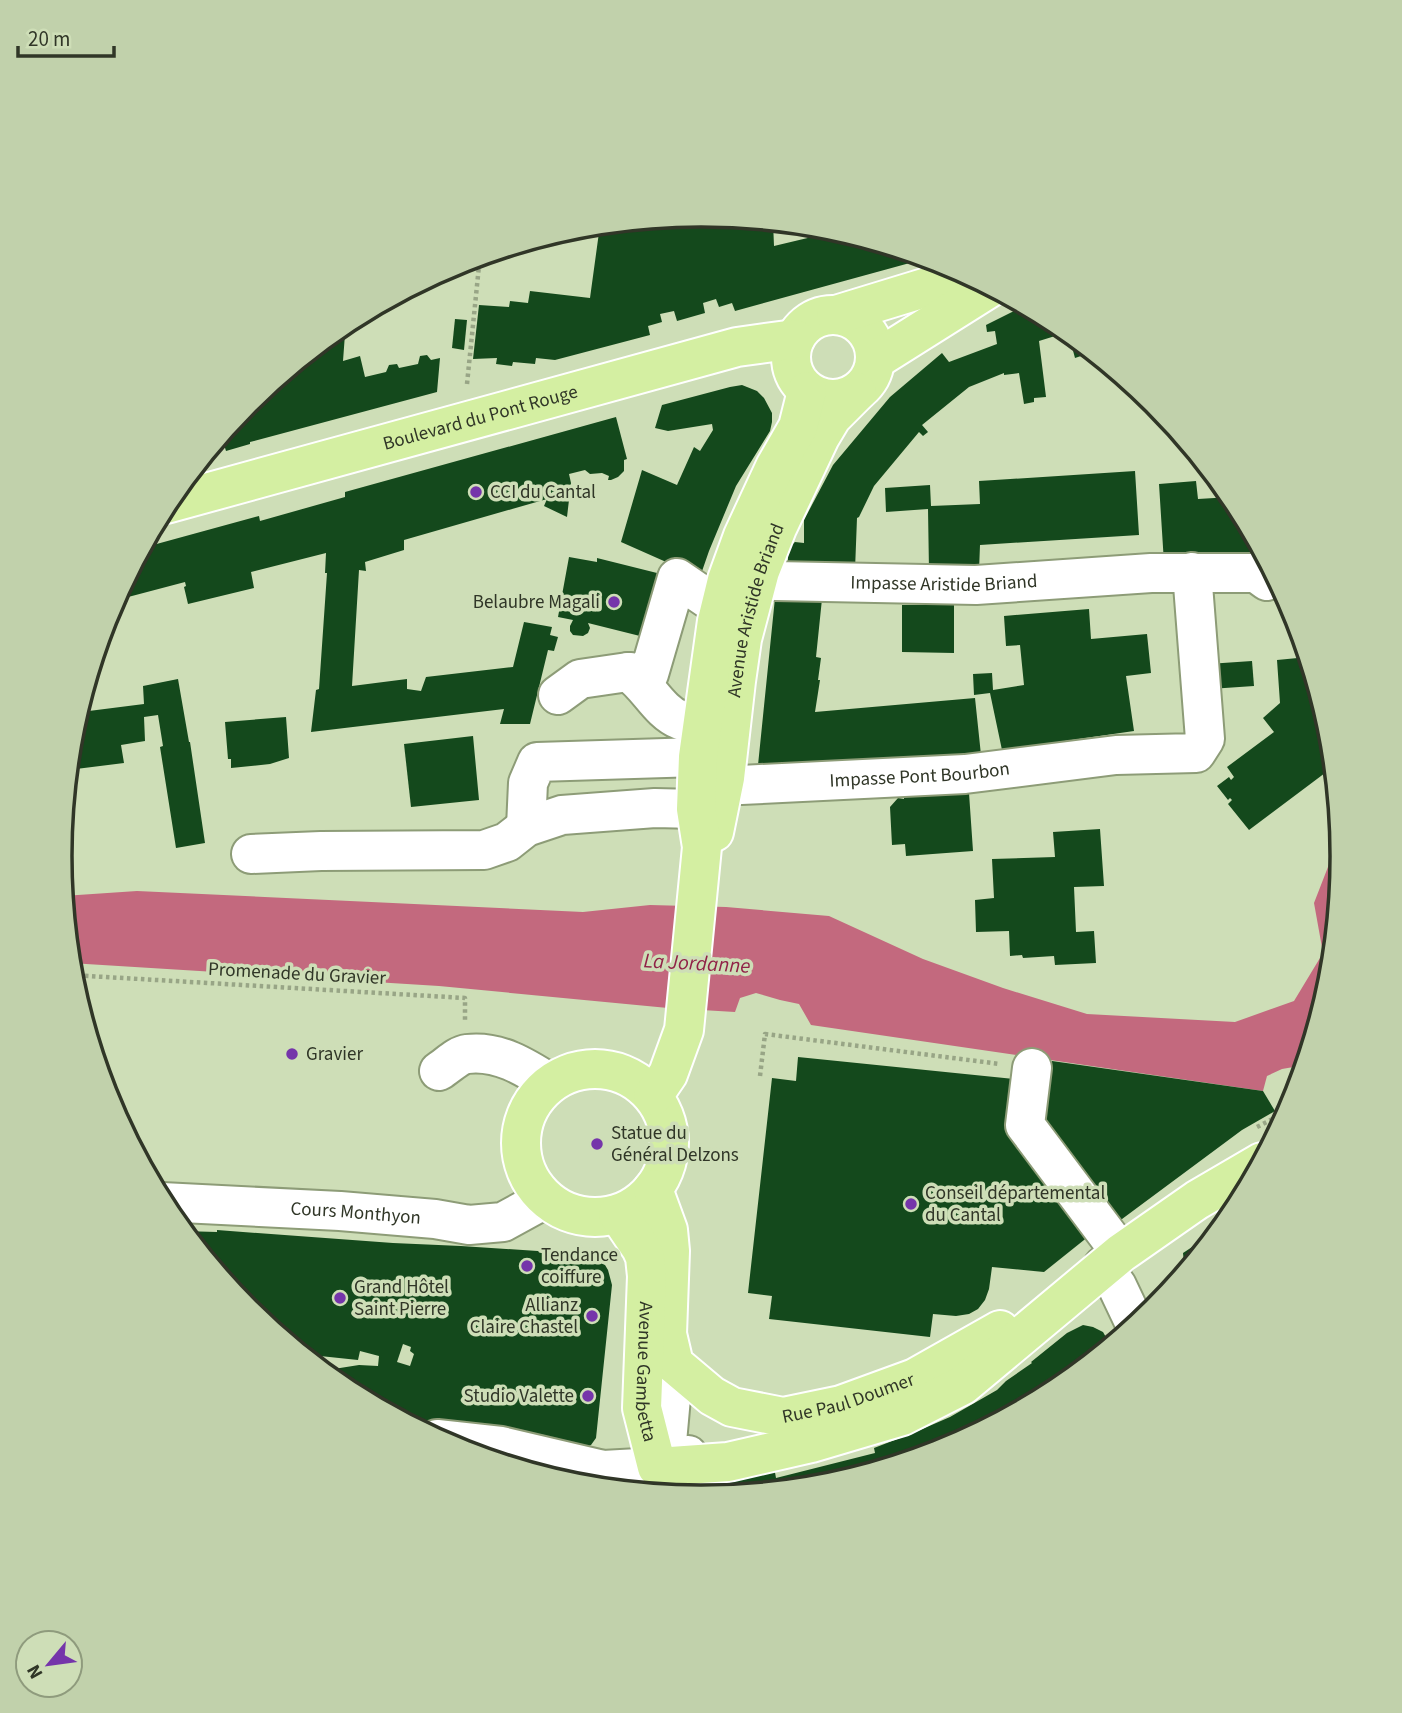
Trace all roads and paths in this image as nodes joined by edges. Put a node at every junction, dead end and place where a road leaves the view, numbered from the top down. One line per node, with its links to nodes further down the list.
1 (479, 268): 7 (path)
2 (952, 280): 4 (main road)
3 (981, 293): 6 (main road, Avenue Aristide Briand)
4 (836, 315): 5 (main road); 6 (main road)
5 (795, 339): 8 (main road); 10 (main road, Boulevard du Pont Rouge)
6 (866, 377): 8 (main road); 11 (main road, Avenue Aristide Briand)
7 (467, 384)
8 (807, 391): 9 (main road, Avenue Aristide Briand)
9 (793, 435): 11 (main road); 14 (main road, Avenue Aristide Briand)
10 (184, 499)
11 (760, 571): 12 (street, Impasse Aristide Briand); 15 (main road, Avenue Aristide Briand)
12 (1192, 572): 13 (street, Impasse Aristide Briand); 18 (street, Impasse Pont Bourbon)
13 (1265, 579)
14 (720, 608): 15 (main road); 16 (street); 18 (main road, Avenue Aristide Briand)
15 (738, 664): 18 (main road, Avenue Aristide Briand)
16 (628, 672): 17 (street); 18 (street)
17 (558, 695)
18 (707, 790): 19 (street); 19 (street); 26 (main road, Avenue Aristide Briand)
19 (526, 827): 20 (street)
20 (251, 853)
21 (83, 976): 22 (path, Promenade du Gravier)
22 (452, 1062): 25 (street)
23 (1032, 1068): 24 (path); 32 (street)
24 (760, 1076)
25 (550, 1083): 26 (main road); 29 (main road)
26 (653, 1096): 28 (main road)
27 (1246, 1172): 32 (main road, Rue Paul Doumer)
28 (653, 1189): 31 (main road); 35 (main road)
29 (545, 1199): 30 (street, Cours Monthyon); 31 (main road)
30 (176, 1203)
31 (618, 1213): 37 (main road, Avenue Gambetta)
32 (1112, 1259): 33 (street); 34 (main road, Rue Paul Doumer); 37 (main road, Rue Paul Doumer)
33 (1131, 1315)
34 (984, 1340): 35 (main road, Rue Paul Doumer); 37 (street)
35 (674, 1364): 37 (street)
36 (474, 1443): 37 (street)
37 (655, 1480)

